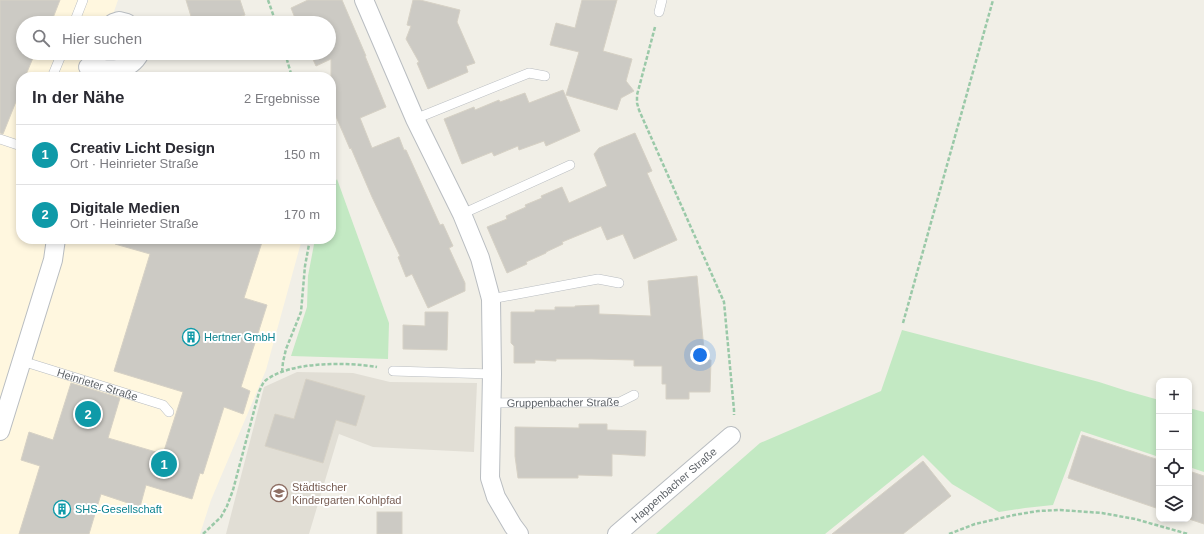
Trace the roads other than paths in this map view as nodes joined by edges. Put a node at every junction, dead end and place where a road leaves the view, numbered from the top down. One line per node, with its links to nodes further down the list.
1 (83, 0): 5 (lane)
2 (364, 0): 11 (street, Gruppenbacher Straße)
3 (662, 0): 4 (lane)
4 (659, 12)
5 (77, 16)
6 (59, 60): 9 (lane)
7 (134, 60): 8 (street)
8 (88, 66)
9 (54, 72)
10 (545, 76): 11 (lane)
11 (415, 119): 15 (street, Gruppenbacher Straße)
12 (0, 139): 13 (lane)
13 (16, 144)
14 (570, 165): 15 (lane)
15 (462, 214): 18 (street, Gruppenbacher Straße)
16 (55, 244): 19 (street)
17 (619, 283): 18 (lane)
18 (491, 300): 21 (street, Gruppenbacher Straße)
19 (22, 361): 24 (lane, Heinrieter Straße); 25 (street)
20 (393, 371): 21 (lane)
21 (492, 374): 23 (street, Gruppenbacher Straße)
22 (634, 395): 23 (lane, Gruppenbacher Straße)
23 (491, 403): 27 (street, Gruppenbacher Straße)
24 (169, 412)
25 (0, 431)
26 (731, 436): 28 (street, Happenbacher Straße)
27 (519, 534)
28 (617, 534)

